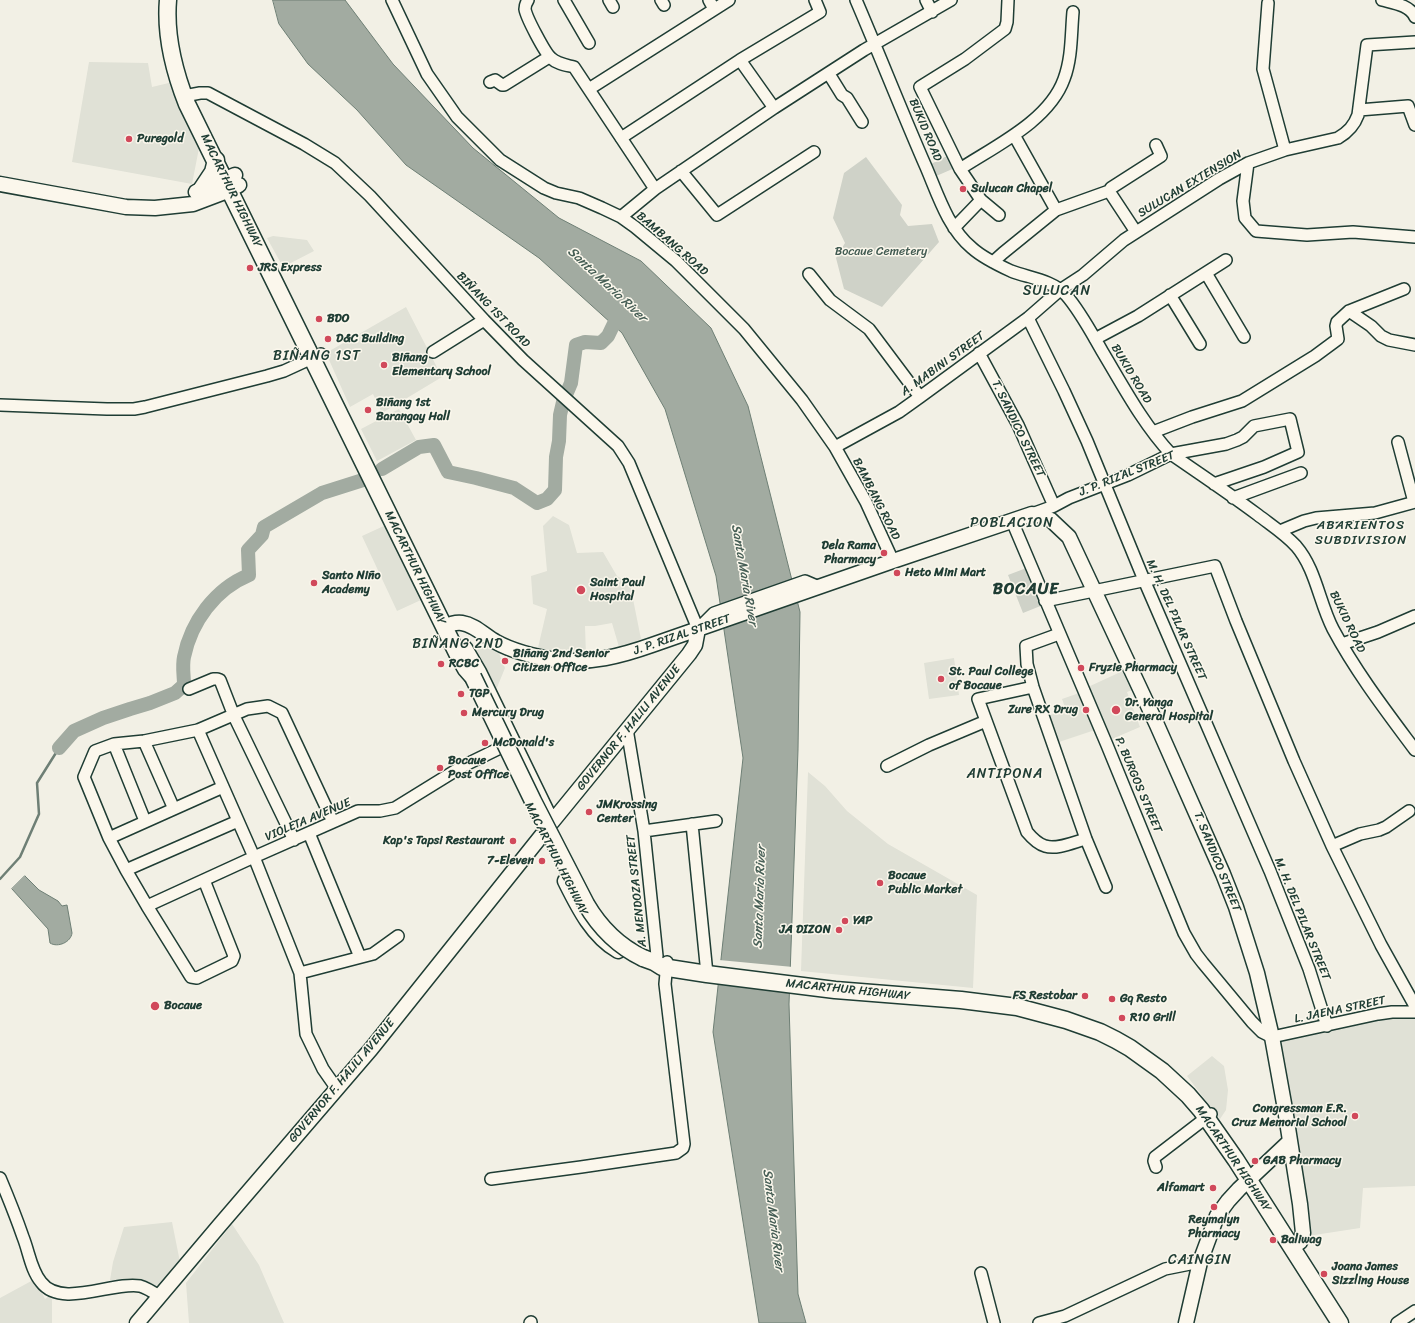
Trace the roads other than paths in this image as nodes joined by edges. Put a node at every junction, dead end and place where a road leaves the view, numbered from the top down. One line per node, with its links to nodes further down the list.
1 (168, 0): 26 (highway, MACARTHUR HIGHWAY)
2 (178, 0): 26 (highway, MACARTHUR HIGHWAY)
3 (392, 0): 49 (street, BAMBANG ROAD)
4 (528, 0): 21 (street)
5 (564, 0): 19 (street)
6 (729, 0): 14 (street)
7 (814, 0): 22 (street)
8 (856, 0): 20 (street, BUKID ROAD)
9 (926, 0): 15 (street)
10 (951, 0): 15 (street)
11 (1008, 0): 38 (street)
12 (1382, 0): 17 (street)
13 (1268, 3): 34 (street)
14 (711, 4): 25 (street)
15 (932, 12): 20 (street)
16 (1073, 12): 31 (street)
17 (1415, 17)
18 (1415, 42): 28 (street, SULUCAN EXTENSION)
19 (589, 43)
20 (871, 47): 23 (street); 50 (street, BUKID ROAD)
21 (549, 57): 24 (street); 25 (street)
22 (740, 60): 27 (street); 32 (street)
23 (829, 74): 27 (street); 29 (street)
24 (490, 82)
25 (589, 89): 32 (street)
26 (188, 95): 36 (highway, MACARTHUR HIGHWAY); 40 (highway, MACARTHUR HIGHWAY); 62 (street, BIÑANG 1ST ROAD)
27 (774, 108): 39 (street)
28 (1359, 110): 30 (street); 34 (street, SULUCAN EXTENSION)
29 (862, 122)
30 (1415, 125)
31 (1014, 135): 38 (street); 47 (street)
32 (621, 138): 42 (street)
33 (1156, 145): 44 (street)
34 (1285, 150): 37 (street, SULUCAN EXTENSION)
35 (814, 152): 39 (street)
36 (216, 160): 40 (highway, MACARTHUR HIGHWAY); 43 (highway)
37 (1248, 163): 51 (street, SULUCAN EXTENSION); 52 (street)
38 (960, 169): 45 (street)
39 (681, 171): 42 (street)
40 (232, 183): 43 (main road); 46 (main road); 69 (highway, MACARTHUR HIGHWAY)
41 (0, 184): 46 (main road)
42 (655, 189): 49 (street)
43 (201, 190): 46 (main road)
44 (1109, 191): 47 (street); 51 (street)
45 (981, 200): 48 (street); 50 (street)
46 (95, 201)
47 (1056, 210): 54 (street)
48 (999, 215)
49 (621, 218): 74 (street, BAMBANG ROAD)
50 (954, 228): 54 (street, BUKID ROAD)
51 (1136, 232): 58 (street, SULUCAN EXTENSION)
52 (1415, 237)
53 (1226, 260): 55 (street)
54 (993, 262): 58 (street, BUKID ROAD)
55 (1206, 273): 59 (street); 63 (street)
56 (810, 274): 70 (street)
57 (1404, 289): 60 (street)
58 (1060, 290): 61 (street, A. MABINI STREET); 64 (street, BUKID ROAD)
59 (1170, 295): 64 (street); 65 (street)
60 (1349, 311): 66 (street); 72 (street)
61 (1028, 318): 68 (street, A. MABINI STREET); 77 (street, M. H. DEL PILAR STREET)
62 (484, 320): 67 (street); 91 (street, BIÑANG 1ST ROAD)
63 (1244, 337)
64 (1095, 339): 72 (street, BUKID ROAD)
65 (1200, 344)
66 (1415, 344)
67 (433, 352)
68 (980, 353): 70 (street, A. MABINI STREET); 81 (street, T. SANDICO STREET)
69 (317, 356): 71 (street); 90 (highway, MACARTHUR HIGHWAY)
70 (920, 397): 74 (street, A. MABINI STREET)
71 (0, 405)
72 (1153, 432): 75 (street, BUKID ROAD)
73 (1398, 442): 80 (street)
74 (835, 448): 85 (street, BAMBANG ROAD)
75 (1171, 454): 77 (street, J. P. RIZAL STREET); 78 (street, BUKID ROAD); 78 (street, J. P. RIZAL STREET)
76 (1301, 473): 79 (street)
77 (1104, 484): 81 (street, J. P. RIZAL STREET); 86 (street, M. H. DEL PILAR STREET)
78 (1214, 484): 79 (street, BUKID ROAD)
79 (1233, 498): 84 (street, BUKID ROAD)
80 (1414, 502): 84 (street)
81 (1054, 506): 82 (street, J. P. RIZAL STREET)
82 (1032, 514): 83 (main road, J. P. RIZAL STREET); 87 (main road, T. SANDICO STREET)
83 (1012, 521): 85 (main road, J. P. RIZAL STREET); 88 (street, P. BURGOS STREET)
84 (1280, 531): 93 (street, BUKID ROAD)
85 (893, 561): 91 (main road, J. P. RIZAL STREET)
86 (1144, 580): 87 (street); 121 (street); 134 (street, M. H. DEL PILAR STREET)
87 (1095, 590): 88 (street); 135 (main road, T. SANDICO STREET)
88 (1045, 601): 92 (street, P. BURGOS STREET)
89 (1415, 616): 93 (street)
90 (448, 625): 91 (main road, J. P. RIZAL STREET); 94 (highway, MACARTHUR HIGHWAY)
91 (698, 629): 99 (main road, GOVERNOR F. HALILI AVENUE)
92 (1059, 634): 95 (street); 135 (street, P. BURGOS STREET)
93 (1342, 644): 104 (street, BUKID ROAD)
94 (461, 651): 103 (main road, MACARTHUR HIGHWAY); 113 (main road, MACARTHUR HIGHWAY); 129 (highway, bridge)
95 (1033, 687): 98 (street); 119 (street)
96 (189, 689): 97 (street)
97 (234, 716): 100 (street); 112 (street); 120 (street)
98 (986, 721): 105 (street); 119 (street)
99 (627, 729): 113 (main road, GOVERNOR F. HALILI AVENUE); 115 (street, A. MENDOZA STREET)
100 (198, 730): 101 (street); 106 (street)
101 (144, 741): 102 (street); 107 (street)
102 (114, 744): 109 (street); 118 (street)
103 (500, 748): 112 (street, VIOLETA AVENUE); 117 (main road, MACARTHUR HIGHWAY)
104 (1415, 750)
105 (886, 766)
106 (223, 787): 107 (street); 110 (street)
107 (174, 809): 109 (street)
108 (1409, 811): 121 (street)
109 (144, 821): 118 (street)
110 (238, 821): 122 (street); 123 (street)
111 (716, 821): 114 (street)
112 (333, 822): 116 (street, VIOLETA AVENUE)
113 (552, 822): 129 (main road, MACARTHUR HIGHWAY)
114 (692, 824): 115 (street); 130 (street)
115 (644, 831): 129 (street, A. MENDOZA STREET)
116 (310, 833): 120 (street, VIOLETA AVENUE); 128 (street)
117 (542, 835): 129 (main road, MACARTHUR HIGHWAY); 136 (main road, GOVERNOR F. HALILI AVENUE)
118 (109, 838): 123 (street)
119 (1086, 839): 125 (street)
120 (294, 840): 122 (street, VIOLETA AVENUE)
121 (1332, 846): 132 (street)
122 (254, 857): 124 (street, VIOLETA AVENUE); 131 (street)
123 (126, 870): 126 (street)
124 (204, 880): 126 (street, VIOLETA AVENUE); 126 (street)
125 (1106, 887)
126 (147, 906)
127 (398, 936): 128 (street)
128 (360, 958): 131 (street)
129 (659, 962): 130 (highway, MACARTHUR HIGHWAY); 142 (street, A. MENDOZA STREET)
130 (708, 970): 137 (highway, MACARTHUR HIGHWAY)
131 (300, 973): 136 (street)
132 (1415, 1006)
133 (1415, 1012): 134 (street, L. JAENA STREET)
134 (1327, 1026): 135 (street, L. JAENA STREET)
135 (1272, 1037): 138 (main road, T. SANDICO STREET)
136 (337, 1089): 146 (main road, GOVERNOR F. HALILI AVENUE)
137 (1209, 1115): 139 (street); 140 (highway, MACARTHUR HIGHWAY)
138 (1290, 1141): 140 (main road); 143 (main road, T. SANDICO STREET)
139 (1156, 1167)
140 (1251, 1177): 143 (highway, MACARTHUR HIGHWAY); 144 (main road)
141 (0, 1178): 146 (street)
142 (491, 1179)
143 (1295, 1246): 152 (highway, MACARTHUR HIGHWAY)
144 (1200, 1262): 150 (street); 151 (main road)
145 (981, 1273): 149 (street)
146 (159, 1296): 148 (main road, GOVERNOR F. HALILI AVENUE)
147 (1415, 1312): 153 (street)
148 (137, 1323)
149 (994, 1323)
150 (1040, 1323)
151 (1186, 1323)
152 (1340, 1323)
153 (1397, 1323)

